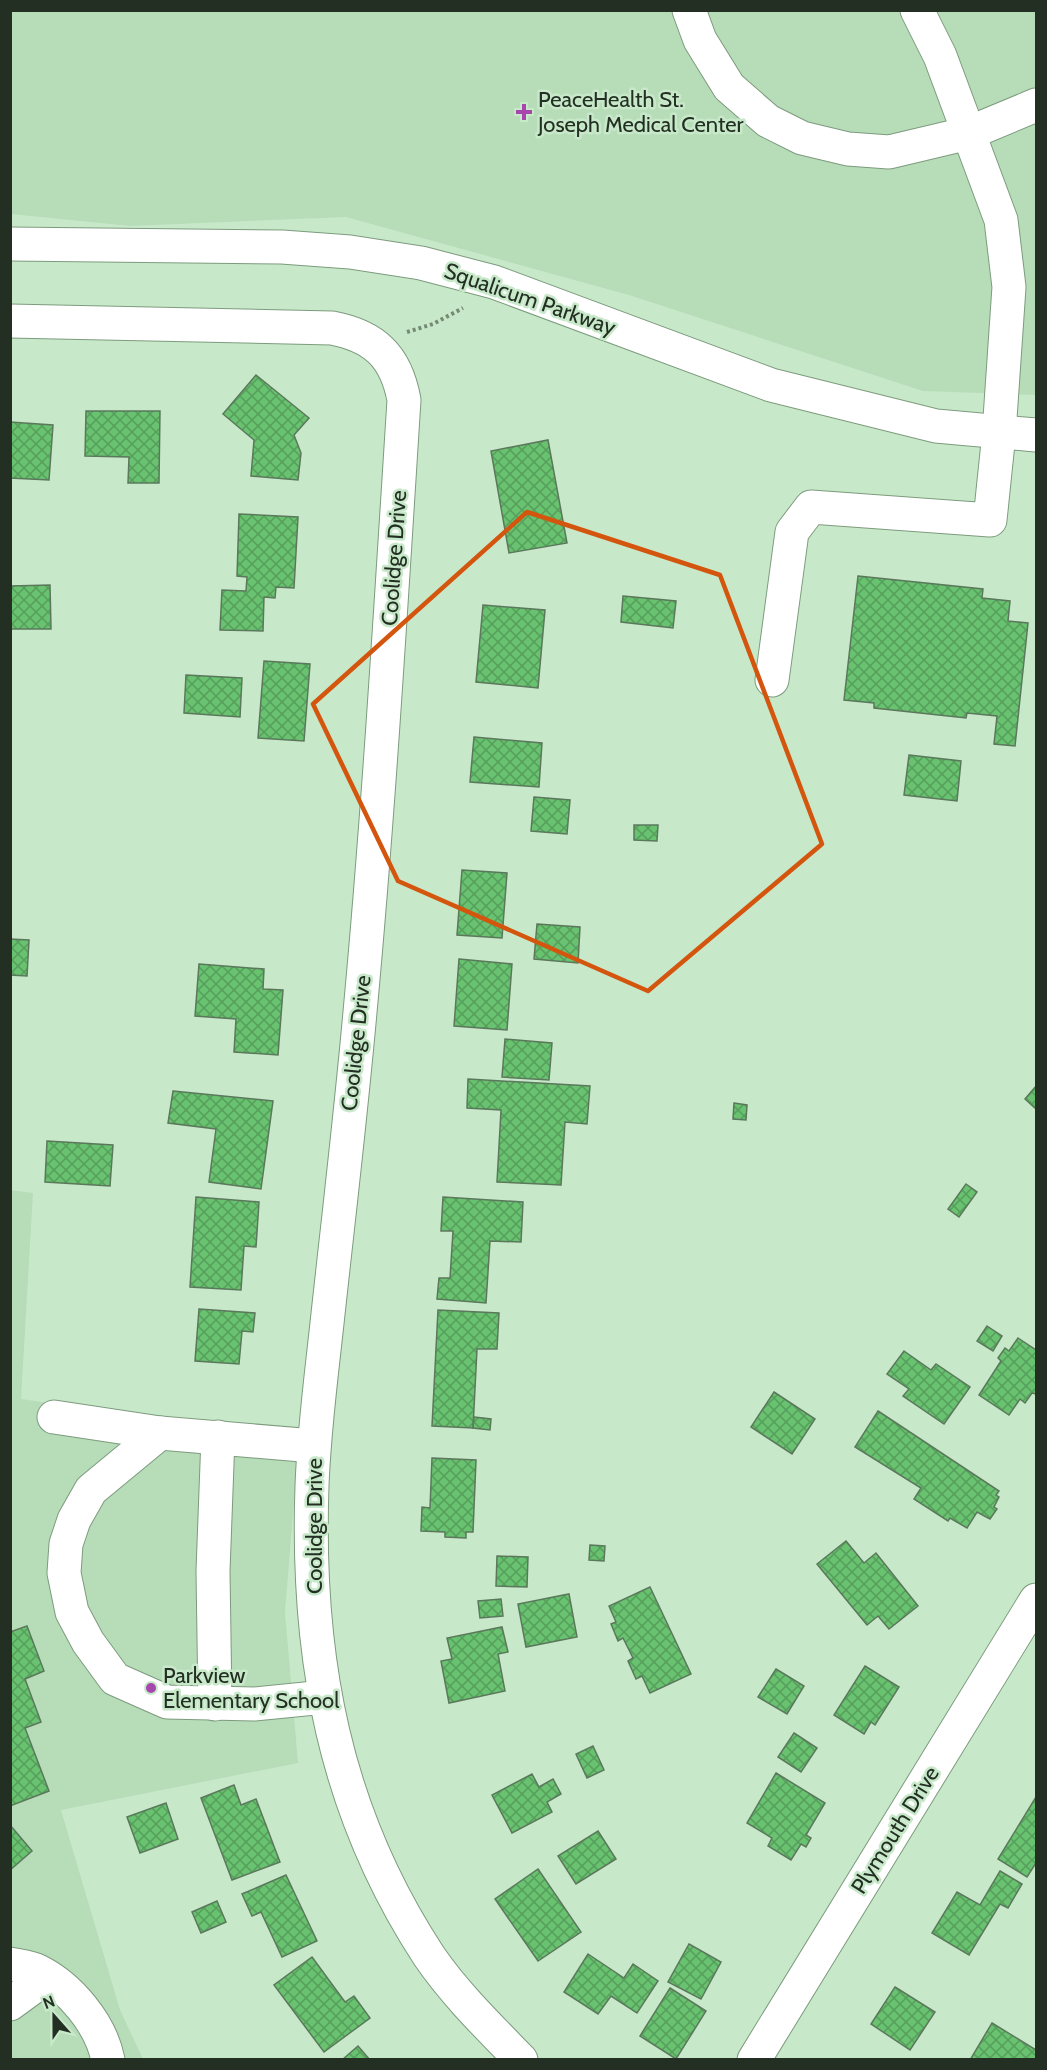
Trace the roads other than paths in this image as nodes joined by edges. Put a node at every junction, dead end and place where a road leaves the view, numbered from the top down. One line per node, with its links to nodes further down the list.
1 (689, 10): 4 (street)
2 (918, 10): 4 (street)
3 (1036, 105): 4 (street)
4 (969, 133): 7 (street)
5 (10, 244): 7 (street, Squalicum Parkway)
6 (10, 321): 13 (street, Coolidge Drive)
7 (999, 432): 8 (street, Squalicum Parkway); 9 (street)
8 (1036, 435)
9 (772, 680)
10 (54, 1417): 11 (street)
11 (160, 1433): 12 (street); 16 (street)
12 (218, 1437): 13 (street); 16 (street)
13 (314, 1446): 15 (street, Coolidge Drive)
14 (1036, 1600): 22 (street, Plymouth Drive)
15 (325, 1697): 16 (street); 21 (street, Coolidge Drive)
16 (215, 1704)
17 (10, 1964): 18 (street)
18 (47, 1977): 19 (street); 20 (street)
19 (10, 2004)
20 (108, 2060)
21 (521, 2060)
22 (754, 2060)

